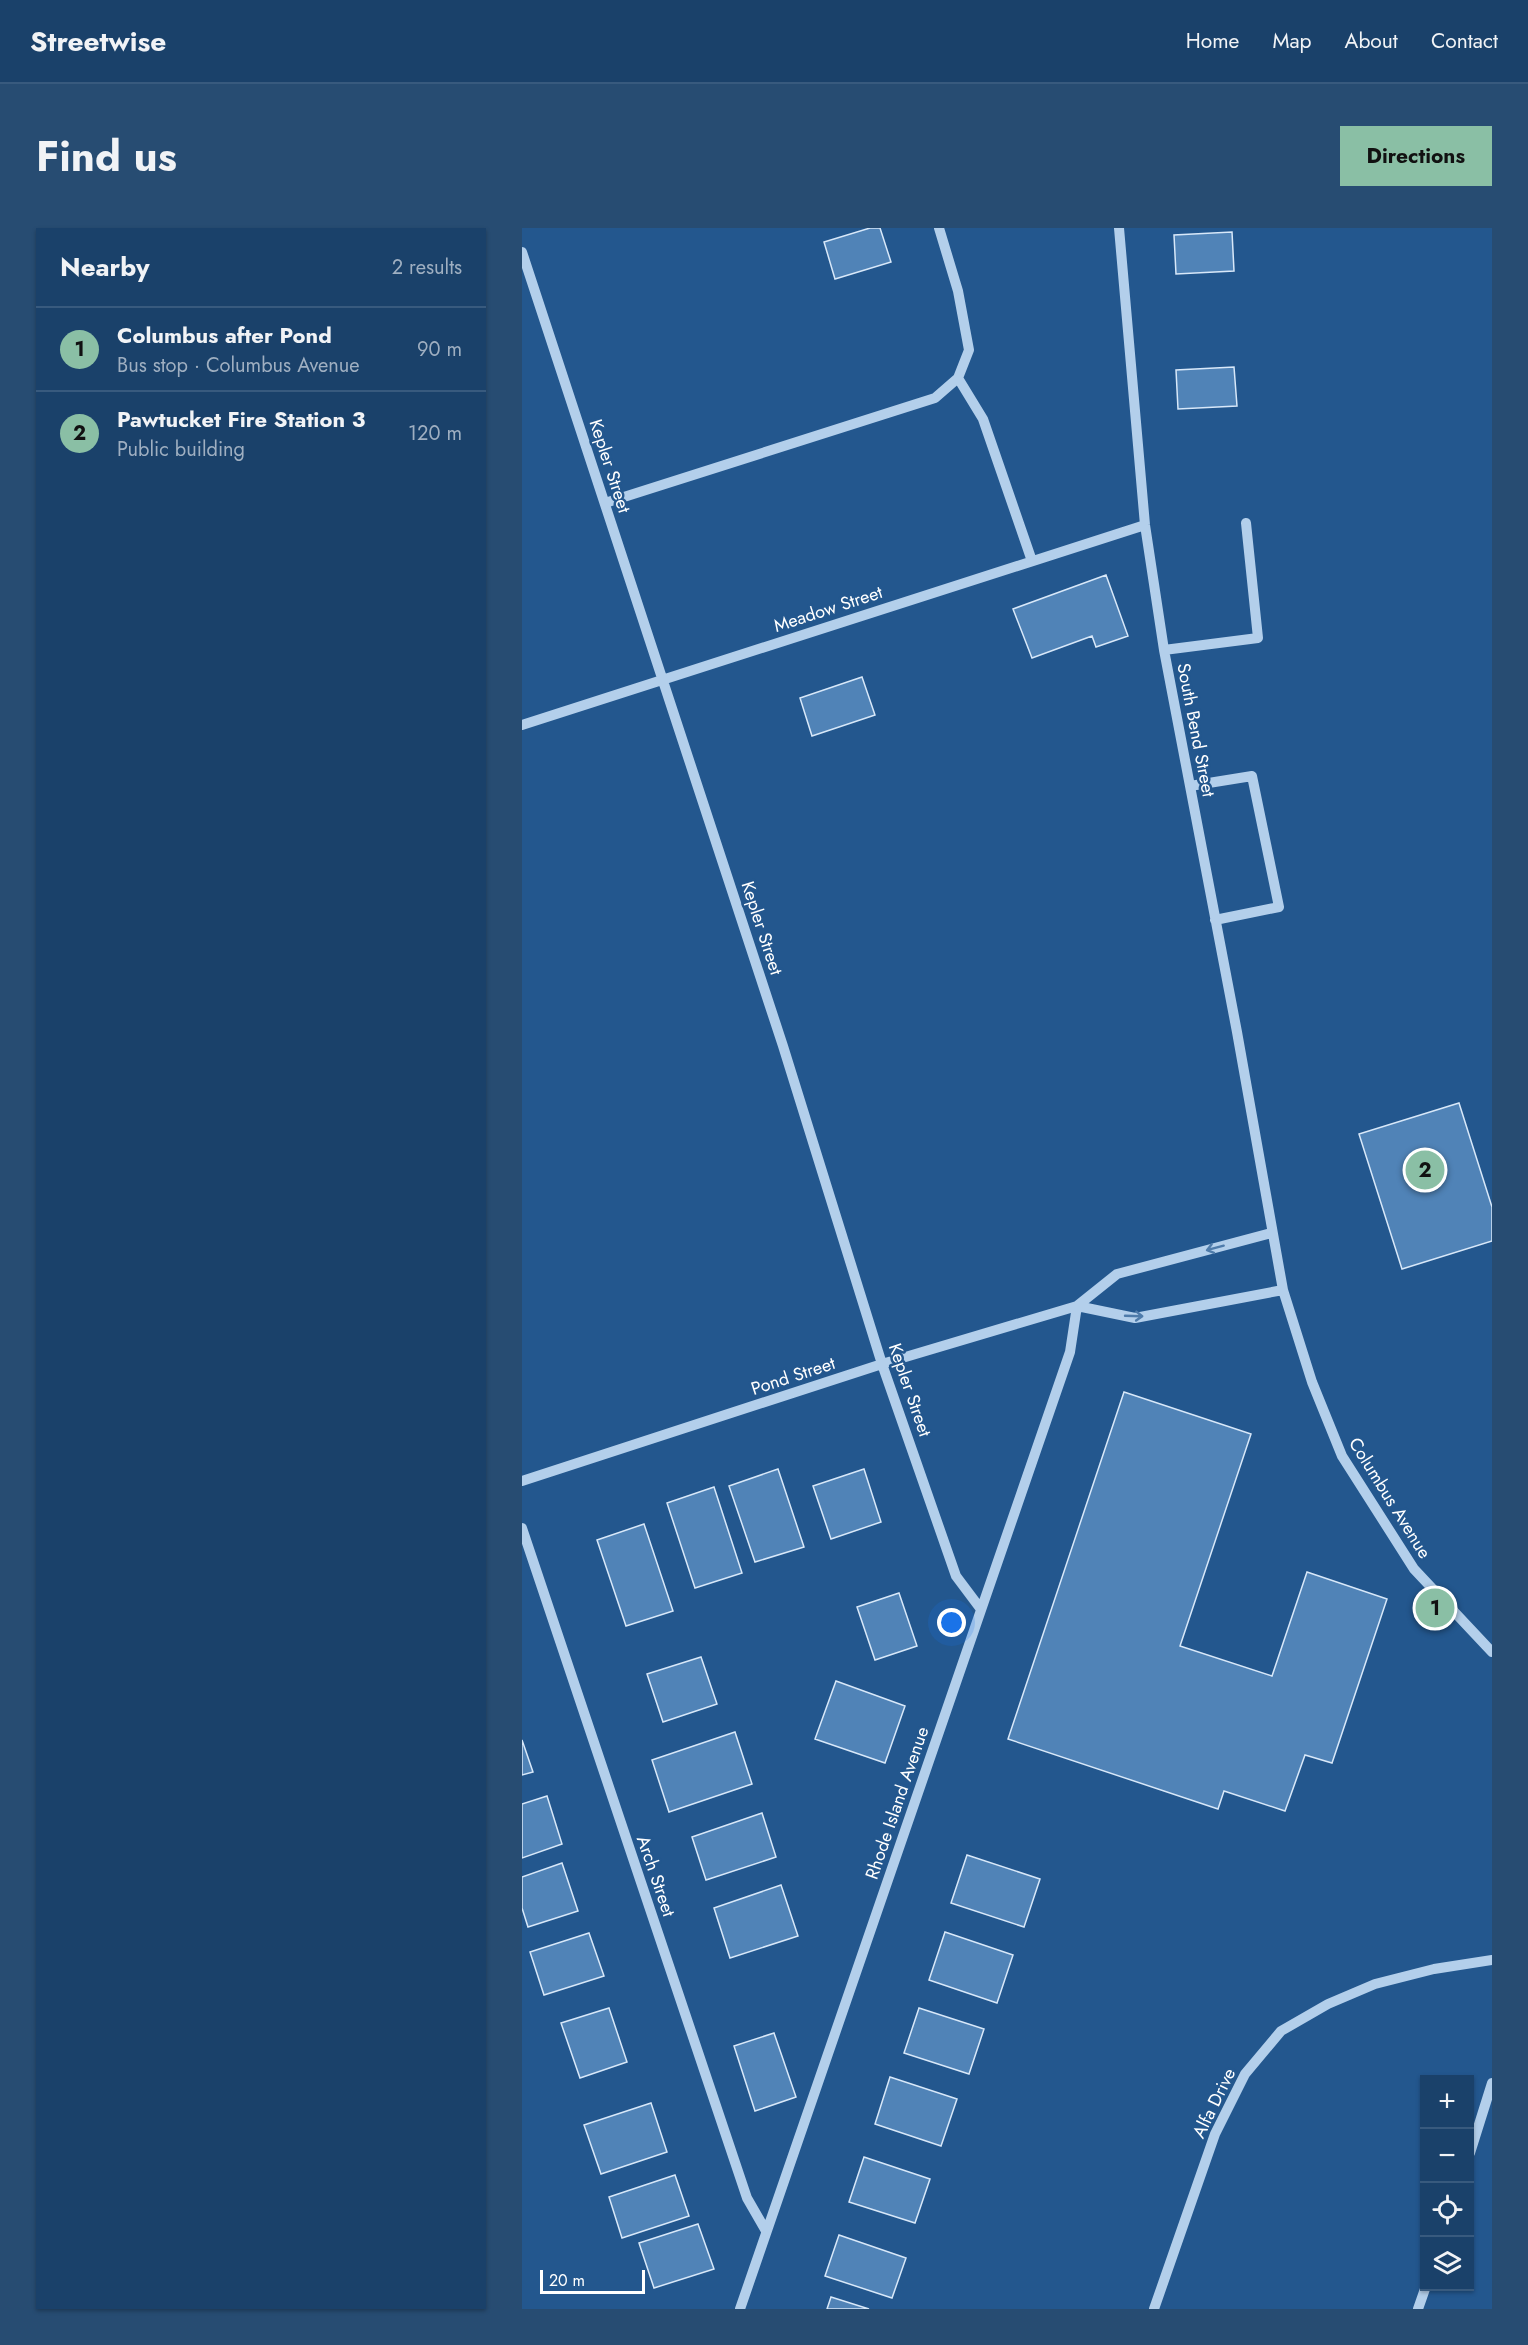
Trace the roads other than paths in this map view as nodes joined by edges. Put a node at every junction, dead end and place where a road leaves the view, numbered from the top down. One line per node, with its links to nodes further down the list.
1 (939, 228): 4 (street)
2 (1119, 228): 7 (street, South Bend Street)
3 (522, 252): 5 (street, Kepler Street)
4 (958, 378): 5 (street); 8 (street)
5 (605, 503): 10 (street, Kepler Street)
6 (1246, 523): 9 (street)
7 (1145, 525): 8 (street, Meadow Street); 9 (street, South Bend Street)
8 (1032, 561): 10 (street, Meadow Street)
9 (1164, 650): 12 (street, South Bend Street)
10 (663, 680): 11 (street, Meadow Street); 17 (street, Kepler Street)
11 (522, 725)
12 (1190, 786): 13 (street, South Bend Street); 13 (street)
13 (1215, 920): 14 (street, South Bend Street)
14 (1272, 1233): 15 (street, Columbus Avenue); 16 (street, Pond Street, one-way to 16)
15 (1283, 1290): 16 (street, Pond Street, one-way to 15); 21 (street, Columbus Avenue)
16 (1077, 1306): 17 (street, Pond Street); 20 (street, Rhode Island Avenue)
17 (882, 1364): 18 (street, Pond Street); 20 (street, Kepler Street)
18 (522, 1482)
19 (522, 1528): 25 (street, Arch Street)
20 (980, 1608): 25 (street, Rhode Island Avenue)
21 (1492, 1652)
22 (1492, 1960): 28 (street, Alfa Drive)
23 (1492, 2083): 24 (street)
24 (1474, 2140)
25 (766, 2231): 27 (street, Rhode Island Avenue)
26 (1424, 2291): 29 (street)
27 (740, 2309)
28 (1154, 2309)
29 (1418, 2309)

